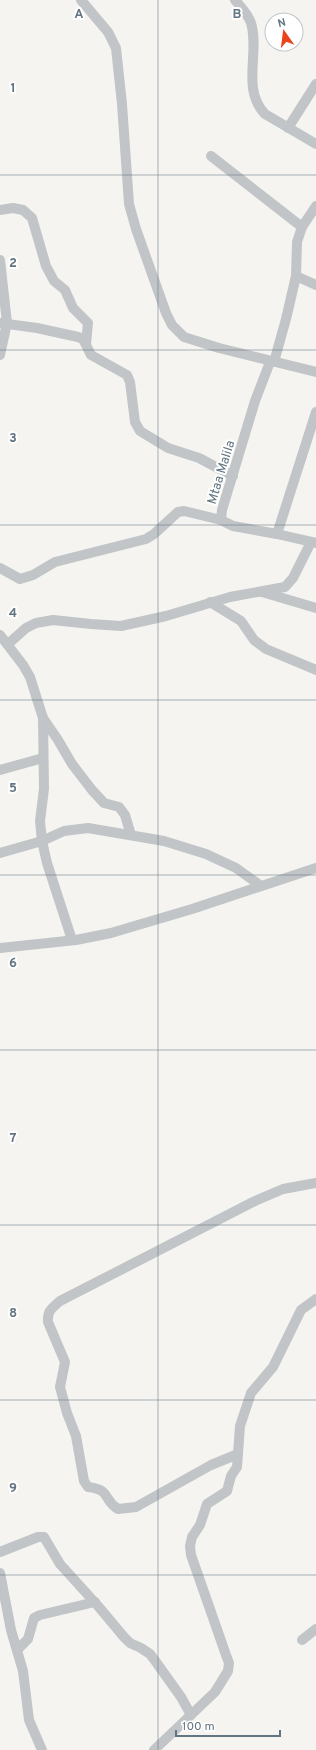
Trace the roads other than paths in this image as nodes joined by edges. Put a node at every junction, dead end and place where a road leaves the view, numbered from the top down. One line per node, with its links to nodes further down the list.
1 (81, 0): 16 (street)
2 (235, 0): 4 (street)
3 (316, 84): 4 (street)
4 (288, 128): 5 (street)
5 (316, 144)
6 (211, 156): 9 (street)
7 (316, 206): 9 (street, Mtaa Malila)
8 (0, 210): 14 (street)
9 (302, 227): 11 (street, Mtaa Malila)
10 (0, 260): 13 (street)
11 (296, 276): 12 (street); 16 (street, Mtaa Malila)
12 (316, 285)
13 (4, 323): 14 (street); 15 (street)
14 (86, 344): 19 (street)
15 (0, 354)
16 (272, 362): 17 (street); 19 (street, Mtaa Malila)
17 (316, 372)
18 (316, 412): 21 (street)
19 (233, 476): 20 (street, Mtaa Malila)
20 (221, 520): 21 (street, Mtaa Malila); 23 (street)
21 (277, 534): 22 (street, Mtaa Malila)
22 (313, 543): 24 (street)
23 (0, 568)
24 (261, 592): 25 (street); 26 (street)
25 (210, 602): 27 (street); 28 (street)
26 (316, 608)
27 (4, 641): 29 (street)
28 (316, 670)
29 (43, 718): 30 (street); 32 (street)
30 (43, 758): 31 (street); 33 (street)
31 (0, 770)
32 (131, 835): 33 (street); 36 (street)
33 (42, 841): 34 (street); 37 (street)
34 (0, 852)
35 (316, 868): 36 (street)
36 (261, 886): 37 (street)
37 (72, 940): 38 (street)
38 (0, 948)
39 (316, 1183): 41 (street)
40 (316, 1299): 41 (street)
41 (238, 1454): 48 (street)
42 (0, 1552): 44 (street)
43 (0, 1574): 47 (street)
44 (95, 1602): 47 (street); 48 (street)
45 (316, 1629): 46 (street)
46 (302, 1640)
47 (17, 1650): 49 (street)
48 (191, 1715): 50 (street)
49 (42, 1750)
50 (154, 1750)

